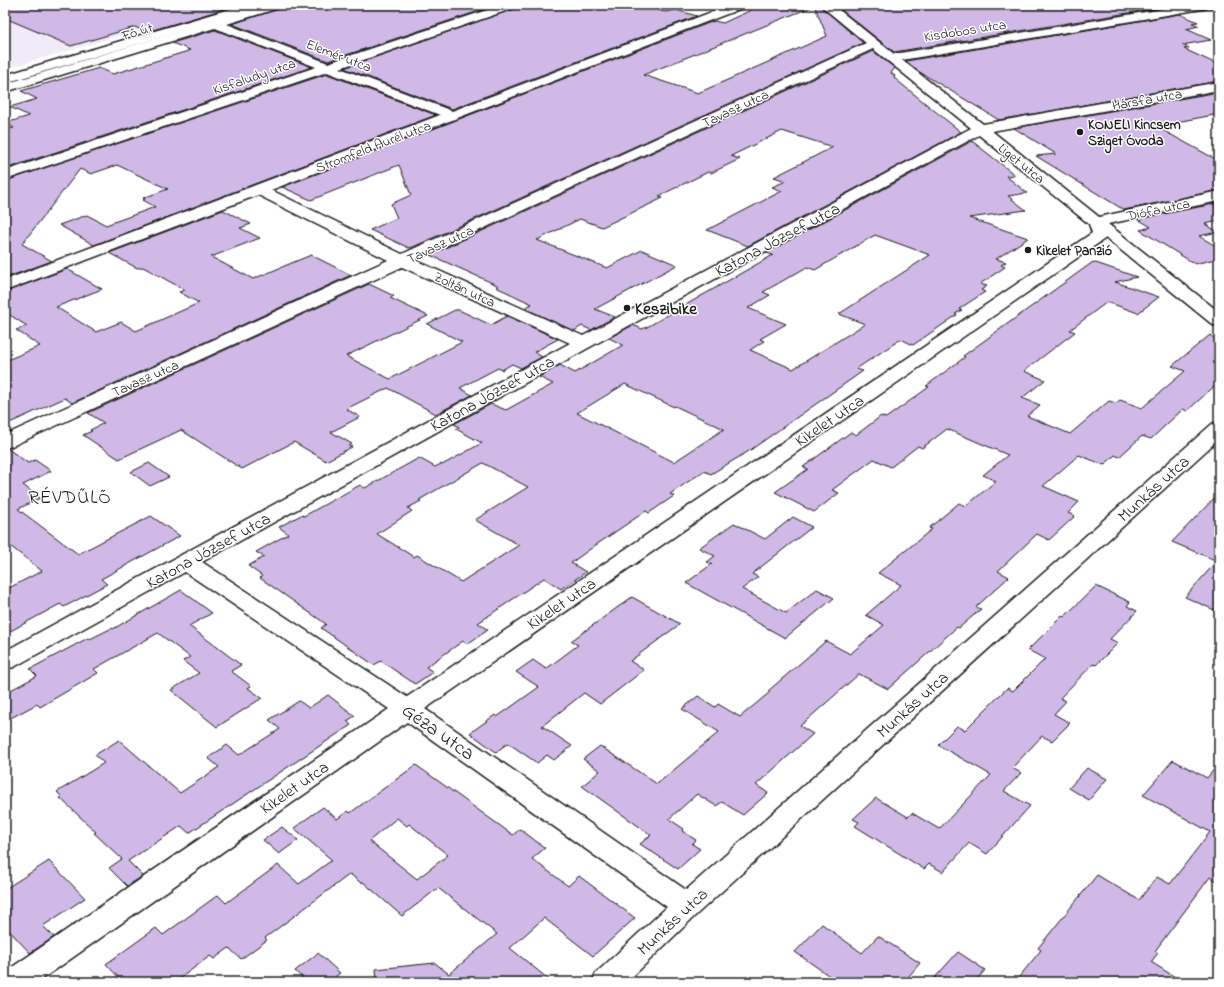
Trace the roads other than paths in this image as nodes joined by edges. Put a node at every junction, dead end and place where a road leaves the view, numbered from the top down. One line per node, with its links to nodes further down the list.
1 (256, 5): 11 (main road, Fő út)
2 (278, 5): 7 (street, Fő út)
3 (513, 5): 10 (street, Kisfaludy utca)
4 (741, 5): 14 (street, Stromfeld Aurél utca)
5 (826, 5): 8 (street, Liget utca)
6 (1208, 5): 9 (street, Kisdobos utca)
7 (215, 24): 10 (street, Elemér utca); 13 (street, Fő út)
8 (874, 44): 9 (street, Liget utca); 20 (street, Tavasz utca)
9 (892, 58): 15 (street, Liget utca)
10 (328, 68): 14 (street, Elemér utca); 16 (street, Kisfaludy utca)
11 (5, 79)
12 (1219, 86): 15 (street, Hársfa utca)
13 (5, 88)
14 (451, 115): 17 (street, Stromfeld Aurél utca)
15 (980, 129): 19 (street, Liget utca); 23 (street, Katona József utca)
16 (5, 176)
17 (260, 190): 20 (street, Zoltán utca); 21 (street, Stromfeld Aurél utca)
18 (1219, 196): 19 (street, Diófa utca)
19 (1096, 222): 22 (street, Liget utca); 28 (street, Kikelet utca)
20 (403, 261): 23 (street, Zoltán utca); 25 (street, Tavasz utca)
21 (5, 286)
22 (1219, 321)
23 (584, 343): 26 (street, Katona József utca)
24 (1219, 428): 29 (street, Munkás utca)
25 (5, 442)
26 (186, 562): 27 (street, Katona József utca); 28 (street, Géza utca)
27 (5, 661)
28 (407, 708): 29 (street, Géza utca); 30 (street, Kikelet utca)
29 (687, 906): 31 (street, Munkás utca)
30 (14, 982)
31 (607, 982)

